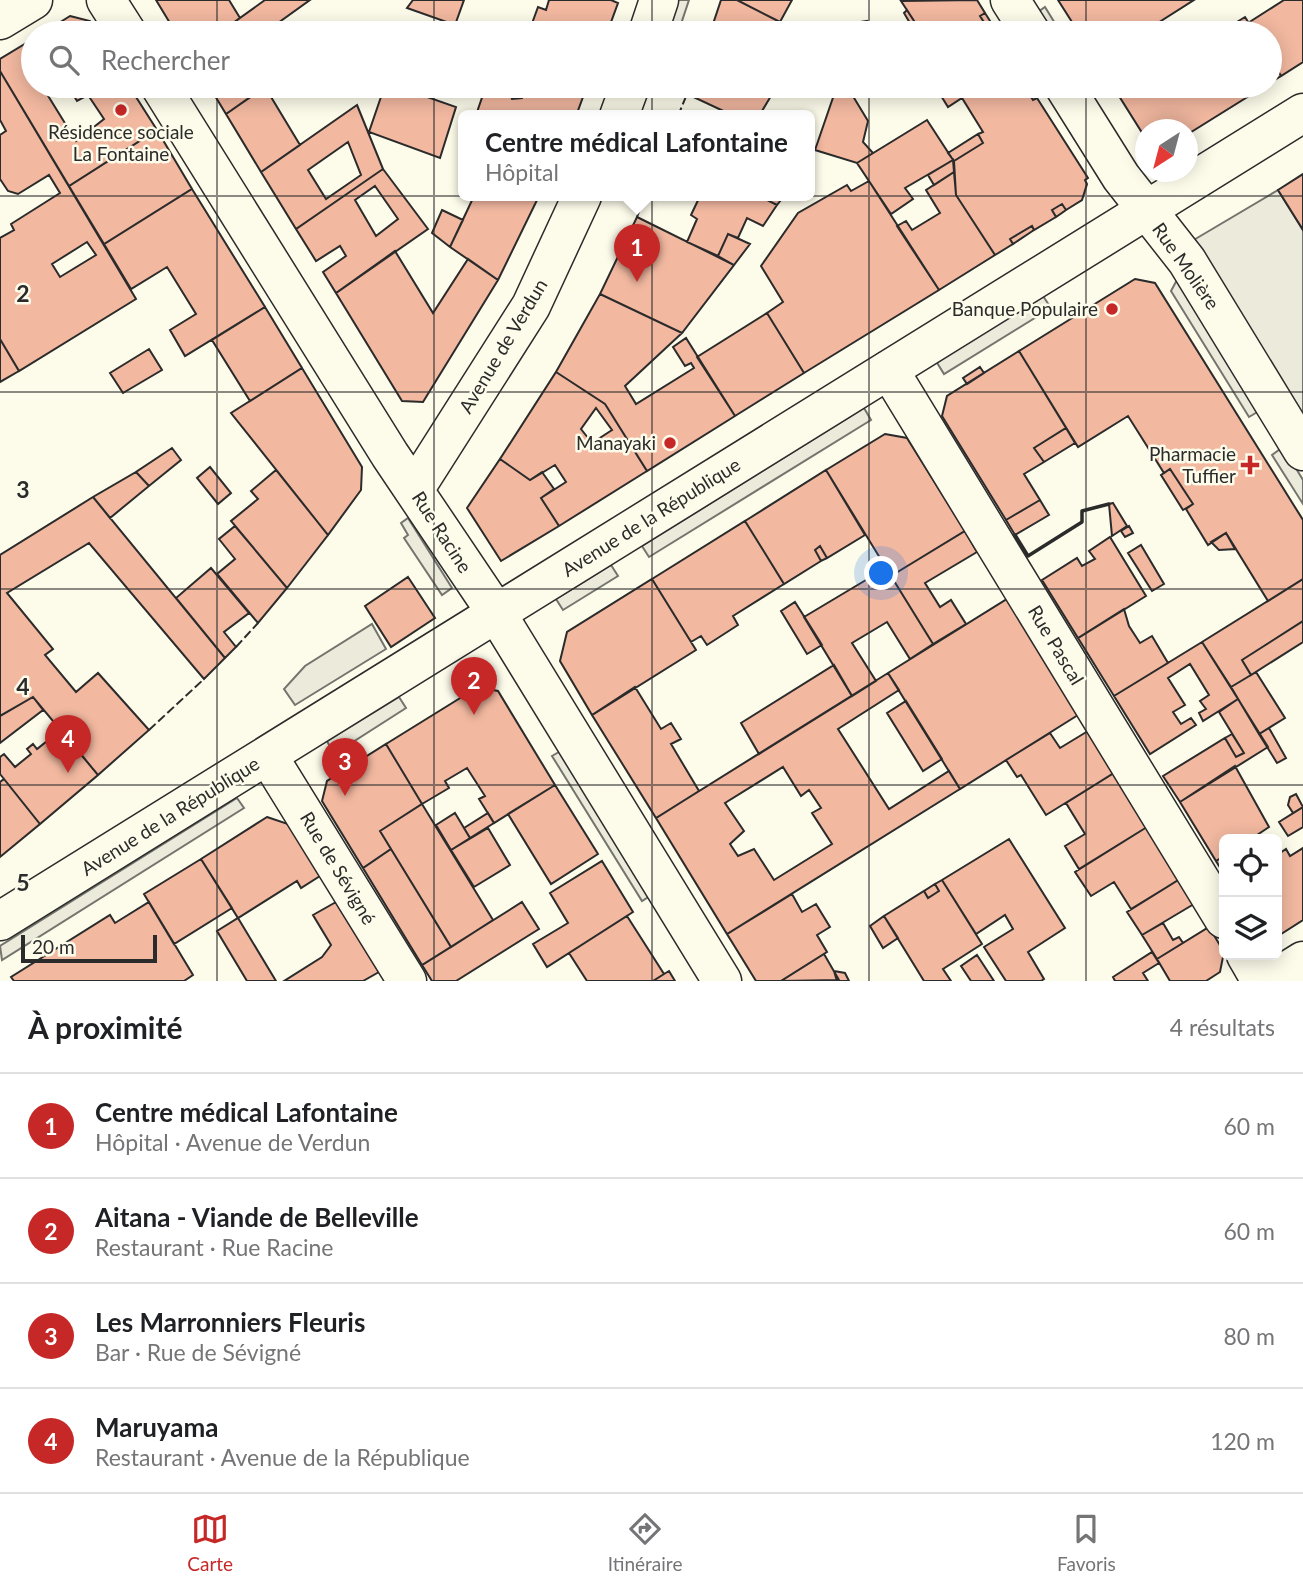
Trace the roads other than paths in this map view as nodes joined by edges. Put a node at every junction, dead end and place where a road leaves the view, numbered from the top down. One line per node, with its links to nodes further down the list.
1 (33, 0): 5 (street)
2 (106, 0): 6 (street)
3 (659, 0): 7 (street)
4 (1010, 0): 8 (street)
5 (0, 20)
6 (119, 21)
7 (652, 21)
8 (1023, 21)
9 (168, 98): 16 (street, Rue Racine)
10 (1072, 98): 13 (street, Rue Molière)
11 (1303, 113): 13 (street, Avenue de la République)
12 (580, 201): 16 (street, Avenue de Verdun)
13 (1147, 211): 14 (street, Avenue de la République); 15 (street, Rue Molière)
14 (889, 370): 17 (street, Avenue de la République); 19 (street, Rue Pascal)
15 (1303, 451)
16 (414, 490): 17 (street, Rue Racine)
17 (497, 614): 18 (street, Avenue de la République); 24 (street, Rue Racine)
18 (268, 756): 20 (street, Avenue de la République); 23 (street, Rue de Sévigné)
19 (1219, 911)
20 (0, 921)
21 (1249, 960): 25 (street)
22 (1303, 961): 26 (street)
23 (407, 981)
24 (722, 981)
25 (1261, 981)
26 (1271, 981)

